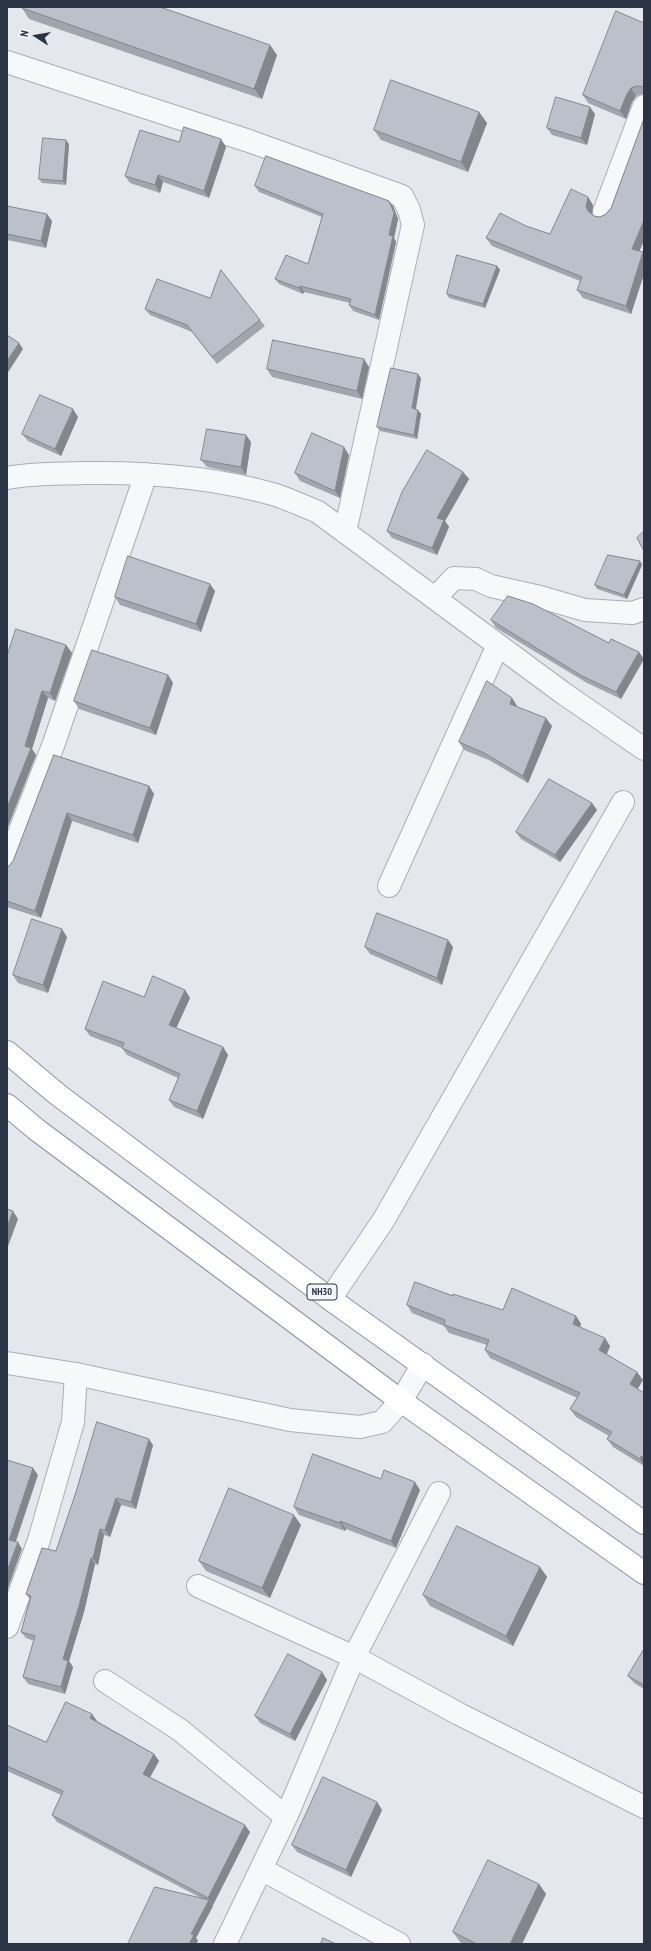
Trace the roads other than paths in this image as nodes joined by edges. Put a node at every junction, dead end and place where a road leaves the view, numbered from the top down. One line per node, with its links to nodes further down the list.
1 (7, 62): 6 (street)
2 (644, 106): 3 (street)
3 (604, 212)
4 (146, 474): 5 (street); 6 (street); 12 (street)
5 (7, 478)
6 (345, 532): 7 (street)
7 (436, 597): 8 (street); 9 (street)
8 (644, 609)
9 (498, 645): 10 (street); 13 (street)
10 (644, 749)
11 (623, 802): 16 (street)
12 (7, 864)
13 (389, 886)
14 (7, 1052): 16 (highway, NH30)
15 (7, 1105): 20 (highway)
16 (330, 1299): 18 (highway, NH30)
17 (7, 1363): 19 (street)
18 (423, 1364): 20 (street); 22 (highway, NH30)
19 (76, 1374): 20 (street); 25 (street)
20 (400, 1401): 23 (highway)
21 (439, 1494): 26 (street)
22 (644, 1523)
23 (644, 1573)
24 (198, 1586): 26 (street)
25 (7, 1627)
26 (354, 1656): 28 (street); 29 (street)
27 (105, 1681): 29 (street)
28 (644, 1808)
29 (286, 1817): 30 (street)
30 (260, 1869): 31 (street); 32 (street)
31 (224, 1944)
32 (399, 1944)

